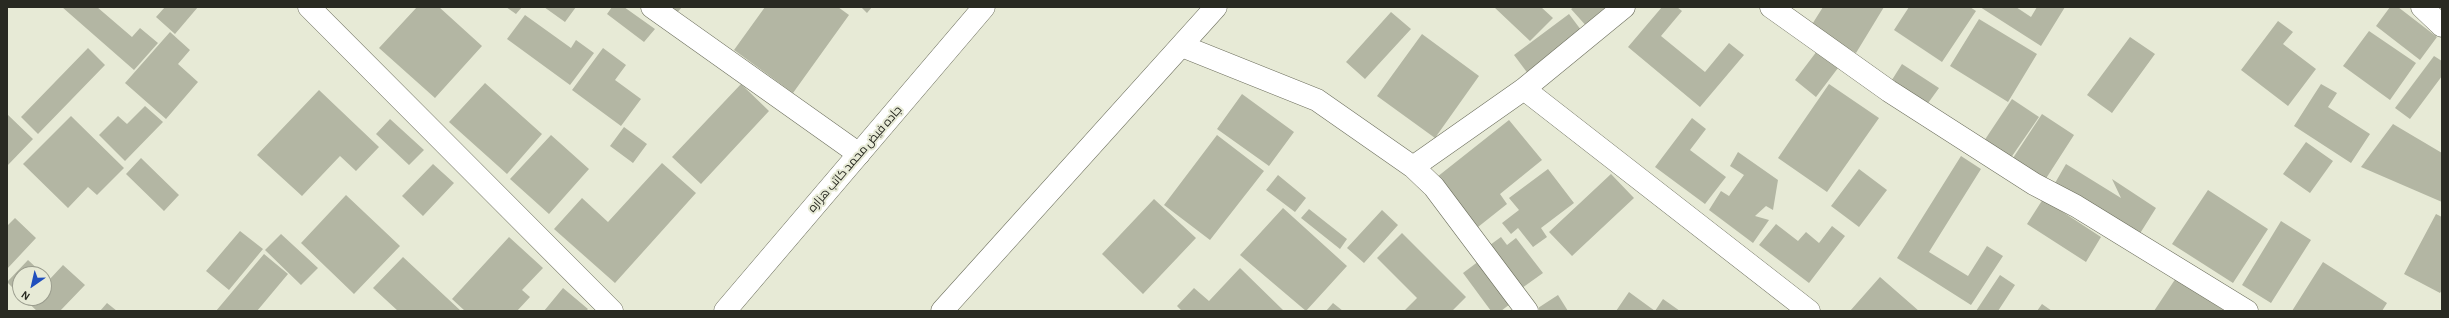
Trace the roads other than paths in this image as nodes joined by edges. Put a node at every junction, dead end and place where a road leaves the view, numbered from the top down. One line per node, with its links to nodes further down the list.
1 (309, 7): 13 (street)
2 (652, 7): 11 (street)
3 (984, 7): 11 (street, جاده فیض محمد کاتب هزاره)
4 (1216, 7): 9 (street)
5 (1624, 7): 10 (street)
6 (1771, 7): 18 (street)
7 (2422, 7): 8 (street)
8 (2442, 26)
9 (1182, 46): 12 (street); 15 (street)
10 (1524, 89): 12 (street); 17 (street)
11 (859, 154): 14 (street, جاده فیض محمد کاتب هزاره)
12 (1413, 167): 16 (street)
13 (612, 311)
14 (725, 311)
15 (942, 311)
16 (1527, 311)
17 (1809, 311)
18 (2247, 311)

